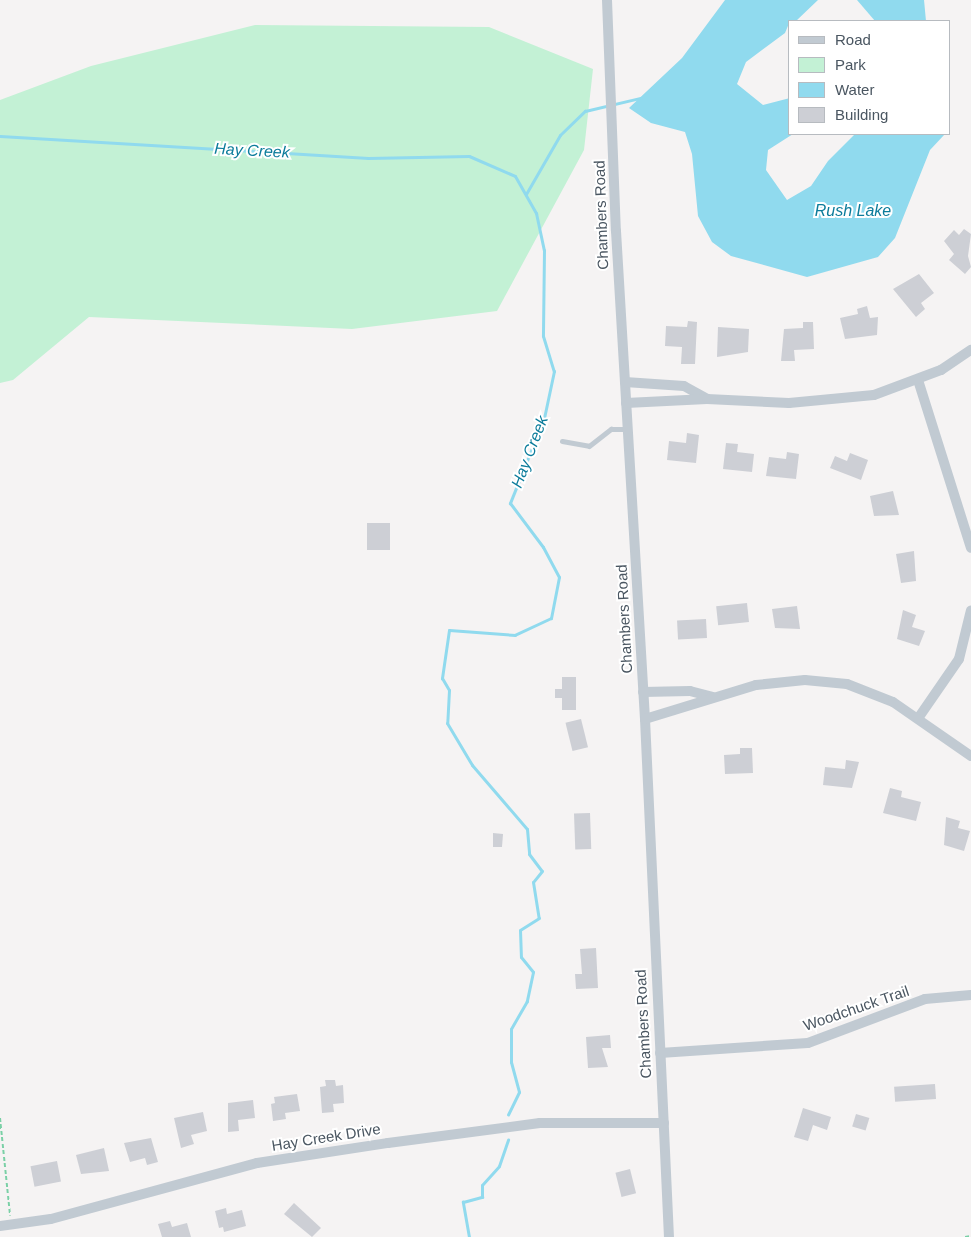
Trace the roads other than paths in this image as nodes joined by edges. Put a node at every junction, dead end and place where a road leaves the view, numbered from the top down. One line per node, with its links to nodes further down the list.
1 (608, 0): 4 (street, Chambers Road)
2 (971, 350): 3 (street)
3 (918, 380): 5 (street); 9 (street)
4 (625, 382): 5 (street); 6 (street, Chambers Road)
5 (707, 399): 6 (street)
6 (626, 403): 7 (street, Chambers Road)
7 (628, 429): 8 (lane); 11 (street, Chambers Road)
8 (562, 441)
9 (971, 548)
10 (971, 610): 13 (street)
11 (643, 692): 12 (street); 14 (street, Chambers Road)
12 (712, 697): 13 (street); 14 (street)
13 (919, 717): 15 (street)
14 (645, 719): 17 (street, Chambers Road)
15 (971, 756)
16 (971, 995): 17 (street, Woodchuck Trail)
17 (660, 1053): 18 (street, Chambers Road)
18 (664, 1122): 19 (street, Hay Creek Drive); 20 (street, Chambers Road)
19 (0, 1226)
20 (669, 1237)

